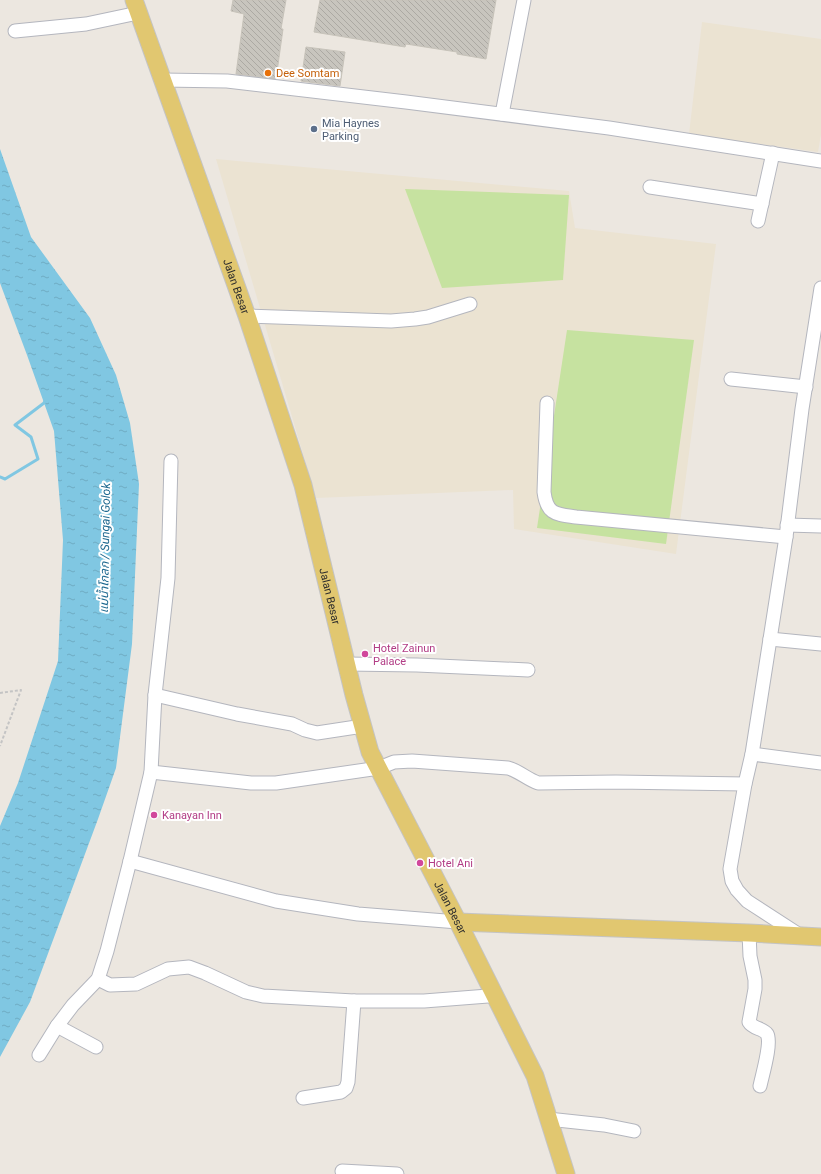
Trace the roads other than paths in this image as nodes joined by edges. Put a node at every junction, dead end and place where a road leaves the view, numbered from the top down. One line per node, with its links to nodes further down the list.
1 (524, 0): 5 (street)
2 (136, 6): 3 (street); 4 (main road, Jalan Besar)
3 (15, 31)
4 (162, 80): 5 (street); 13 (main road, Jalan Besar)
5 (502, 114): 6 (street)
6 (773, 153): 7 (street); 9 (street)
7 (821, 160)
8 (650, 187): 9 (street)
9 (762, 204): 10 (street)
10 (758, 221)
11 (821, 288): 15 (street)
12 (470, 304): 13 (street)
13 (247, 316): 22 (main road, Jalan Besar)
14 (731, 379): 15 (street)
15 (806, 387): 19 (street)
16 (547, 403): 19 (street)
17 (171, 461): 24 (street)
18 (821, 526): 19 (street)
19 (786, 531): 20 (street)
20 (770, 639): 21 (street); 26 (street)
21 (821, 644)
22 (346, 664): 23 (street); 25 (main road, Jalan Besar)
23 (528, 670)
24 (155, 695): 25 (street); 29 (street)
25 (363, 726): 28 (main road, Jalan Besar)
26 (752, 754): 27 (street); 30 (street)
27 (821, 763)
28 (379, 768): 29 (street); 30 (street); 32 (main road, Jalan Besar)
29 (151, 772): 31 (street)
30 (745, 784): 34 (street)
31 (130, 861): 32 (street); 36 (street)
32 (458, 922): 33 (main road); 37 (main road, Jalan Besar)
33 (749, 933): 34 (main road); 42 (street)
34 (801, 936): 35 (main road)
35 (821, 937)
36 (98, 979): 38 (street); 39 (street)
37 (494, 994): 38 (street); 44 (main road, Jalan Besar)
38 (354, 1001): 43 (street)
39 (57, 1026): 40 (street); 41 (street)
40 (96, 1047)
41 (39, 1055)
42 (760, 1086)
43 (303, 1098)
44 (548, 1119): 45 (street); 48 (main road, Jalan Besar)
45 (634, 1131)
46 (342, 1171): 47 (street)
47 (397, 1174)
48 (563, 1174)

